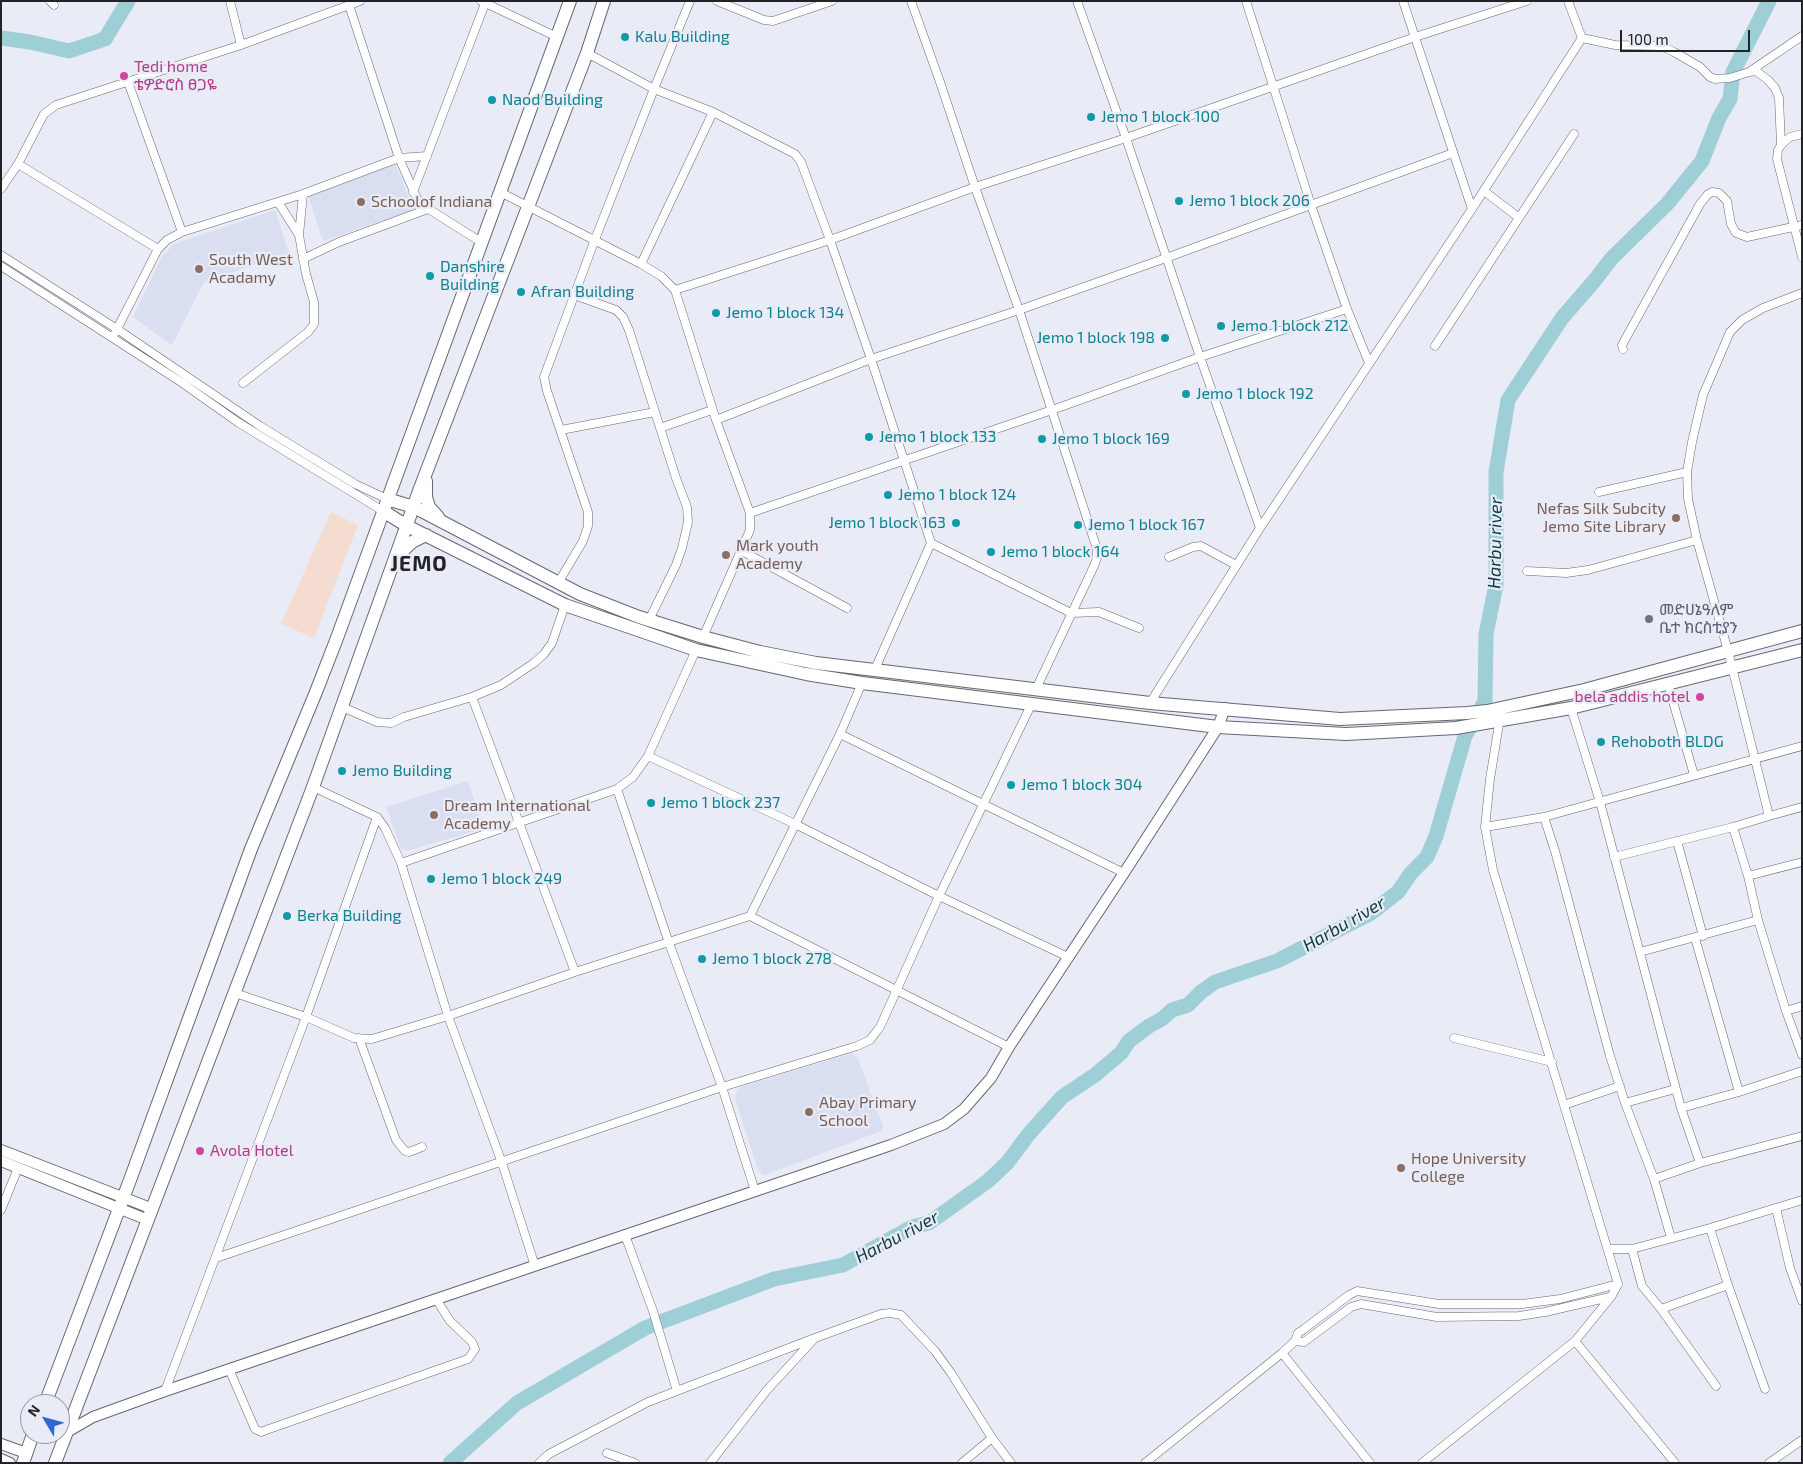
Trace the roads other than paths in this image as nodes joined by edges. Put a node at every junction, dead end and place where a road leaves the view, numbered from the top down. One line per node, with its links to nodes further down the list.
1 (230, 1): 20 (street)
2 (360, 1): 15 (street)
3 (570, 1): 17 (main road)
4 (604, 1): 21 (main road)
5 (690, 1): 25 (street)
6 (717, 1): 7 (street)
7 (832, 1)
8 (911, 1): 35 (street)
9 (1077, 1): 29 (street)
10 (1246, 1): 24 (street)
11 (1403, 1): 18 (street)
12 (1527, 1): 18 (street)
13 (1568, 1): 19 (street)
14 (484, 2): 17 (street); 32 (street)
15 (349, 5): 20 (street); 33 (street)
16 (1802, 36): 22 (street)
17 (557, 37): 39 (main road)
18 (1415, 37): 24 (street); 31 (street)
19 (1582, 38): 22 (street); 37 (street)
20 (241, 45): 23 (street)
21 (587, 53): 25 (street); 43 (main road)
22 (1749, 72): 30 (street)
23 (128, 82): 34 (street); 48 (street)
24 (1274, 87): 29 (street); 42 (street)
25 (654, 89): 26 (street); 52 (street)
26 (713, 112): 50 (street); 58 (street)
27 (1574, 134): 46 (street)
28 (1802, 134): 30 (street)
29 (1126, 138): 35 (street); 56 (street)
30 (1781, 145): 47 (street)
31 (1453, 153): 42 (street); 45 (street)
32 (427, 156): 33 (street); 38 (street)
33 (400, 158): 38 (street); 40 (street)
34 (18, 164): 36 (street); 53 (street)
35 (974, 187): 50 (street); 64 (street)
36 (1, 189)
37 (1484, 190): 45 (street); 46 (street)
38 (413, 192): 44 (street)
39 (500, 192): 43 (street); 51 (main road)
40 (304, 194): 41 (street); 49 (street)
41 (278, 202): 48 (street); 49 (street)
42 (1311, 205): 56 (street); 63 (street)
43 (528, 208): 52 (street); 81 (main road)
44 (428, 209): 51 (street); 57 (street)
45 (1472, 209): 71 (street)
46 (1518, 217): 67 (street)
47 (1798, 226): 55 (street); 68 (street)
48 (182, 232): 53 (street)
49 (299, 235): 57 (street)
50 (830, 240): 60 (street); 70 (street)
51 (481, 242): 83 (main road)
52 (594, 242): 58 (street); 62 (street)
53 (158, 249): 65 (street)
54 (1, 255): 65 (street)
55 (1802, 257)
56 (1166, 258): 64 (street); 69 (street)
57 (303, 259): 72 (street)
58 (641, 264): 60 (street)
59 (1, 266): 66 (street)
60 (675, 290): 73 (street)
61 (1802, 293): 80 (street)
62 (574, 295): 75 (street); 78 (street)
63 (1347, 309): 69 (street); 71 (street)
64 (1020, 310): 70 (street); 74 (street)
65 (117, 329): 66 (street); 83 (street)
66 (113, 337): 83 (street)
67 (1435, 346)
68 (1624, 349)
69 (1200, 358): 74 (street); 88 (street)
70 (871, 360): 76 (street); 79 (street)
71 (1369, 363): 88 (street)
72 (243, 383)
73 (712, 410): 76 (street); 77 (street)
74 (1052, 410): 79 (street); 100 (street)
75 (654, 412): 77 (street); 78 (street)
76 (716, 420): 85 (street)
77 (660, 428): 101 (street)
78 (561, 430): 97 (street)
79 (905, 460): 85 (street); 91 (street)
80 (1687, 472): 82 (street); 90 (street)
81 (426, 474): 84 (main road); 86 (main road)
82 (1599, 492)
83 (385, 505): 84 (main road); 87 (main road); 184 (main road)
84 (414, 507): 86 (main road); 87 (main road)
85 (750, 513): 92 (street)
86 (441, 521): 97 (main road)
87 (407, 526): 89 (main road); 93 (main road)
88 (1260, 528): 95 (street)
89 (426, 535): 93 (main road); 98 (main road)
90 (1697, 540): 96 (street); 106 (street)
91 (932, 543): 100 (street); 109 (street)
92 (742, 551): 99 (street); 104 (street)
93 (397, 556): 118 (main road)
94 (1169, 557): 95 (street)
95 (1236, 565): 117 (street)
96 (1527, 571)
97 (558, 584): 101 (main road)
98 (566, 605): 105 (main road); 115 (street)
99 (847, 608)
100 (1071, 612): 102 (street); 114 (street)
101 (649, 620): 104 (main road)
102 (1139, 628)
103 (1802, 631): 106 (main road)
104 (703, 637): 109 (main road)
105 (696, 650): 111 (main road); 125 (street)
106 (1728, 650): 108 (street); 121 (main road)
107 (1802, 650): 108 (main road)
108 (1732, 668): 112 (main road); 126 (street)
109 (875, 669): 110 (main road)
110 (915, 674): 113 (main road); 114 (main road)
111 (862, 683): 113 (main road); 123 (street)
112 (1668, 684): 120 (main road); 127 (street)
113 (912, 688): 116 (main road)
114 (1036, 689): 117 (main road)
115 (472, 697): 118 (street); 136 (street)
116 (1032, 702): 122 (main road); 131 (street)
117 (1150, 704): 119 (main road)
118 (342, 707): 128 (main road)
119 (1225, 708): 121 (main road); 122 (street)
120 (1571, 708): 121 (main road); 130 (street)
121 (1496, 713): 122 (main road); 138 (street)
122 (1218, 727): 144 (street)
123 (840, 734): 131 (street); 137 (street)
124 (1802, 746): 126 (street)
125 (648, 756): 129 (street); 137 (street)
126 (1754, 759): 127 (street); 133 (street)
127 (1694, 776): 130 (street)
128 (313, 787): 134 (street); 156 (main road)
129 (617, 789): 136 (street); 151 (street)
130 (1600, 802): 135 (street); 141 (street)
131 (984, 804): 144 (street); 146 (street)
132 (1802, 807): 133 (street)
133 (1768, 816): 139 (street)
134 (377, 817): 143 (street); 160 (street)
135 (1544, 817): 138 (street); 167 (street)
136 (518, 823): 143 (street); 154 (street)
137 (794, 824): 146 (street); 147 (street)
138 (1485, 827): 165 (street)
139 (1733, 827): 140 (street); 145 (street)
140 (1677, 841): 141 (street); 149 (street)
141 (1614, 857): 152 (street)
142 (1802, 862): 145 (street)
143 (400, 863): 159 (street)
144 (1124, 873): 153 (street)
145 (1748, 876): 148 (street)
146 (939, 896): 153 (street); 155 (street)
147 (750, 916): 151 (street); 155 (street)
148 (1758, 920): 149 (street); 158 (street)
149 (1703, 936): 150 (street)
150 (1695, 938): 152 (street); 170 (street)
151 (669, 943): 154 (street); 168 (street)
152 (1640, 952): 169 (street)
153 (1068, 957): 163 (street)
154 (575, 972): 159 (street)
155 (896, 990): 163 (street); 168 (street)
156 (235, 993): 160 (street); 187 (main road)
157 (1802, 1006): 158 (street)
158 (1786, 1010): 164 (street)
159 (448, 1016): 161 (street); 178 (street)
160 (306, 1017): 161 (street); 193 (street)
161 (359, 1038): 175 (street)
162 (1454, 1038): 165 (street)
163 (1009, 1047): 182 (street)
164 (1802, 1055)
165 (1552, 1062): 172 (street)
166 (1802, 1071): 170 (street)
167 (1620, 1086): 171 (street); 172 (street)
168 (722, 1087): 178 (street); 182 (street)
169 (1675, 1089): 171 (street); 173 (street)
170 (1740, 1092): 173 (street)
171 (1625, 1103): 181 (street)
172 (1564, 1105): 192 (street)
173 (1681, 1108): 179 (street)
174 (1802, 1136): 179 (street)
175 (422, 1147)
176 (1, 1150): 184 (street)
177 (1, 1161): 180 (street)
178 (502, 1163): 193 (street); 194 (street)
179 (1700, 1163): 181 (street)
180 (18, 1168): 184 (street); 186 (street)
181 (1654, 1179): 190 (street)
182 (755, 1191): 189 (street)
183 (1802, 1200): 185 (street)
184 (121, 1203): 187 (street); 212 (main road)
185 (1776, 1208): 188 (street); 199 (street)
186 (1, 1210)
187 (150, 1214): 213 (main road)
188 (1710, 1228): 190 (street); 196 (street)
189 (625, 1235): 194 (street); 211 (street)
190 (1671, 1238): 191 (street)
191 (1632, 1248): 192 (street); 201 (street)
192 (1608, 1249): 195 (street)
193 (216, 1258): 210 (street)
194 (535, 1266): 198 (street)
195 (1618, 1284): 197 (street); 200 (street)
196 (1728, 1285): 201 (street); 209 (street)
197 (1611, 1297): 202 (street); 205 (street)
198 (436, 1299): 207 (street); 207 (street)
199 (1802, 1301)
200 (1440, 1304): 202 (street); 204 (street)
201 (1660, 1309): 208 (street)
202 (1437, 1317): 204 (street)
203 (815, 1338): 211 (street); 217 (street); 229 (street)
204 (1295, 1341): 206 (street)
205 (1575, 1341): 234 (street); 235 (street)
206 (1282, 1353): 232 (street); 233 (street)
207 (229, 1369): 210 (street)
208 (1716, 1386)
209 (1765, 1389)
210 (165, 1391): 214 (street)
211 (677, 1391): 227 (street)
212 (49, 1394)
213 (75, 1409): 214 (street); 215 (main road)
214 (93, 1416): 216 (street)
215 (70, 1425)
216 (70, 1431)
217 (992, 1438): 230 (street); 231 (street)
218 (1802, 1440): 236 (street)
219 (1, 1444): 223 (street)
220 (30, 1444): 223 (main road)
221 (63, 1444): 226 (main road)
222 (607, 1453): 228 (street)
223 (25, 1458)
224 (1, 1459): 225 (street)
225 (10, 1463)
226 (56, 1463)
227 (539, 1463)
228 (635, 1463)
229 (710, 1463)
230 (962, 1463)
231 (1010, 1463)
232 (1145, 1463)
233 (1370, 1463)
234 (1422, 1463)
235 (1675, 1463)
236 (1769, 1463)

